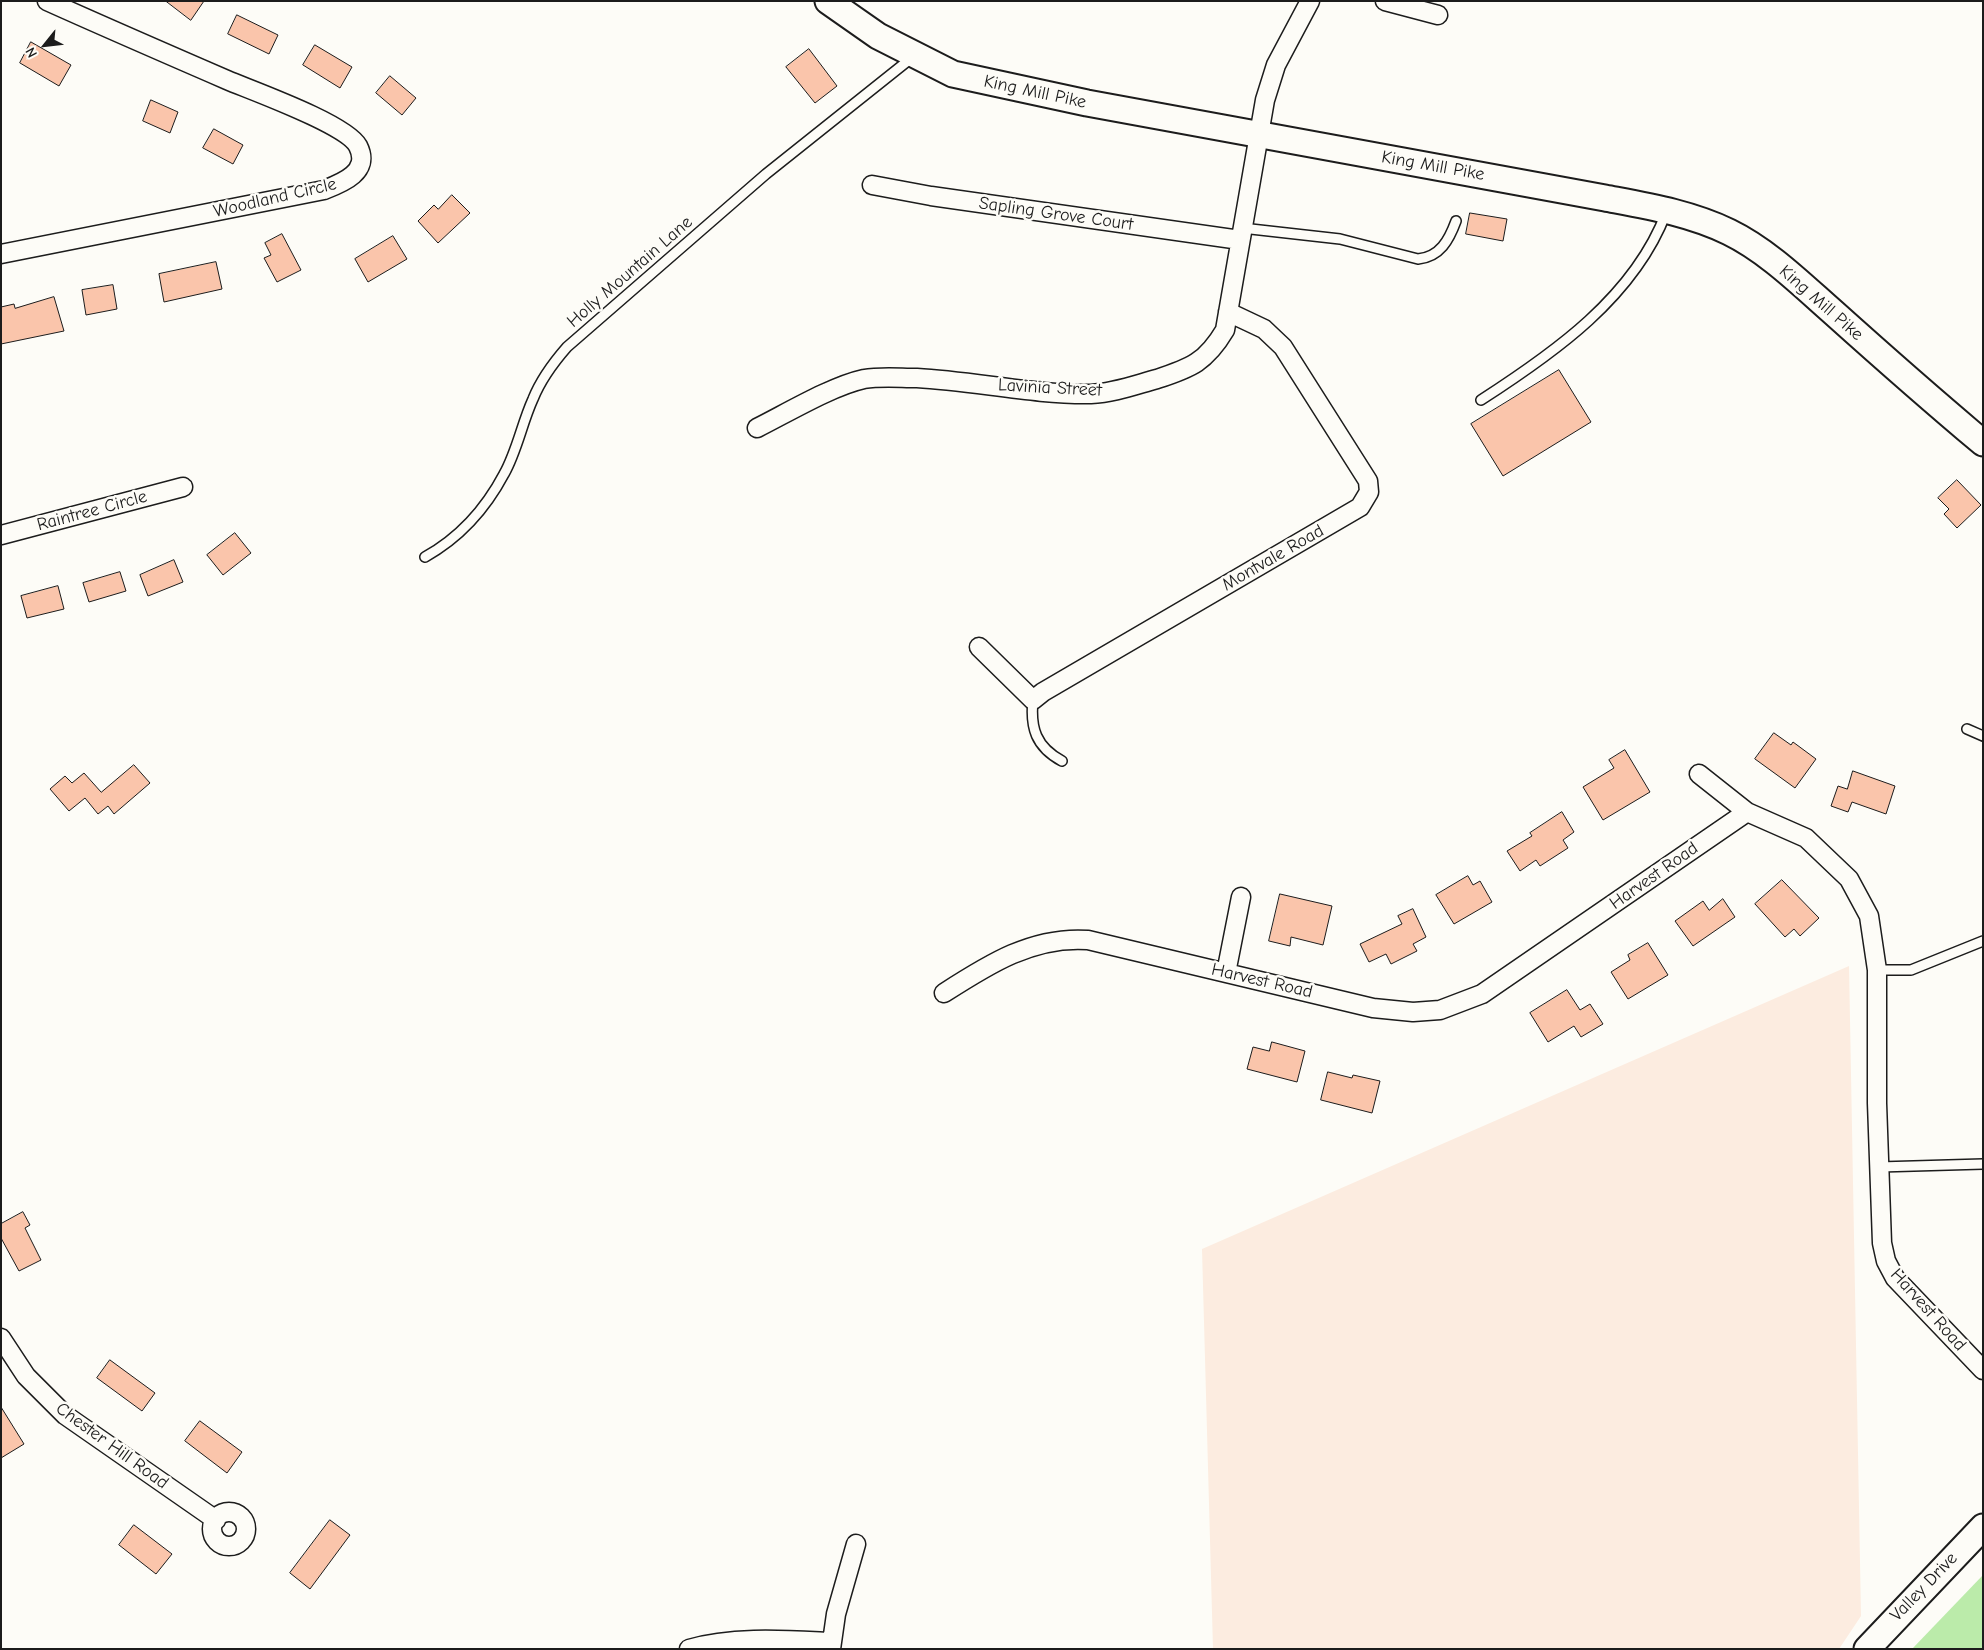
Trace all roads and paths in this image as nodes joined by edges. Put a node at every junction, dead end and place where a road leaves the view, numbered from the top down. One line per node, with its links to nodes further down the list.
1 (47, 1): 12 (street, Woodland Circle)
2 (828, 1): 6 (main road, King Mill Pike)
3 (1310, 1): 7 (street, Lavinia Street)
4 (1385, 1): 5 (street)
5 (1438, 15)
6 (914, 56): 7 (main road, King Mill Pike); 19 (lane, Holly Mountain Lane)
7 (1258, 134): 9 (main road, King Mill Pike); 11 (street, Lavinia Street)
8 (872, 185): 11 (street, Sapling Grove Court)
9 (1667, 210): 14 (lane); 16 (main road, King Mill Pike)
10 (1456, 221): 11 (lane)
11 (1241, 234): 13 (street, Lavinia Street)
12 (1, 254)
13 (1228, 312): 15 (street, Lavinia Street); 21 (street, Montvale Road)
14 (1481, 400)
15 (757, 428)
16 (1983, 444)
17 (183, 487): 18 (street, Raintree Circle)
18 (1, 535)
19 (426, 557)
20 (979, 647): 21 (street)
21 (1033, 700): 24 (lane)
22 (1967, 728): 23 (lane)
23 (1983, 736)
24 (1062, 761)
25 (1699, 774): 26 (street)
26 (1746, 812): 29 (street, Harvest Road); 30 (street, Harvest Road)
27 (1241, 897): 30 (street)
28 (1983, 941): 29 (lane)
29 (1877, 970): 33 (street, Harvest Road)
30 (1226, 973): 31 (street, Harvest Road)
31 (944, 993)
32 (1983, 1164): 33 (lane)
33 (1879, 1167): 35 (street, Harvest Road)
34 (1, 1338): 36 (street, Chester Hill Road)
35 (1983, 1370)
36 (216, 1520)
37 (1983, 1527): 41 (main road, Valley Drive)
38 (856, 1544): 39 (street)
39 (831, 1646): 40 (street)
40 (689, 1649)
41 (1867, 1649)

